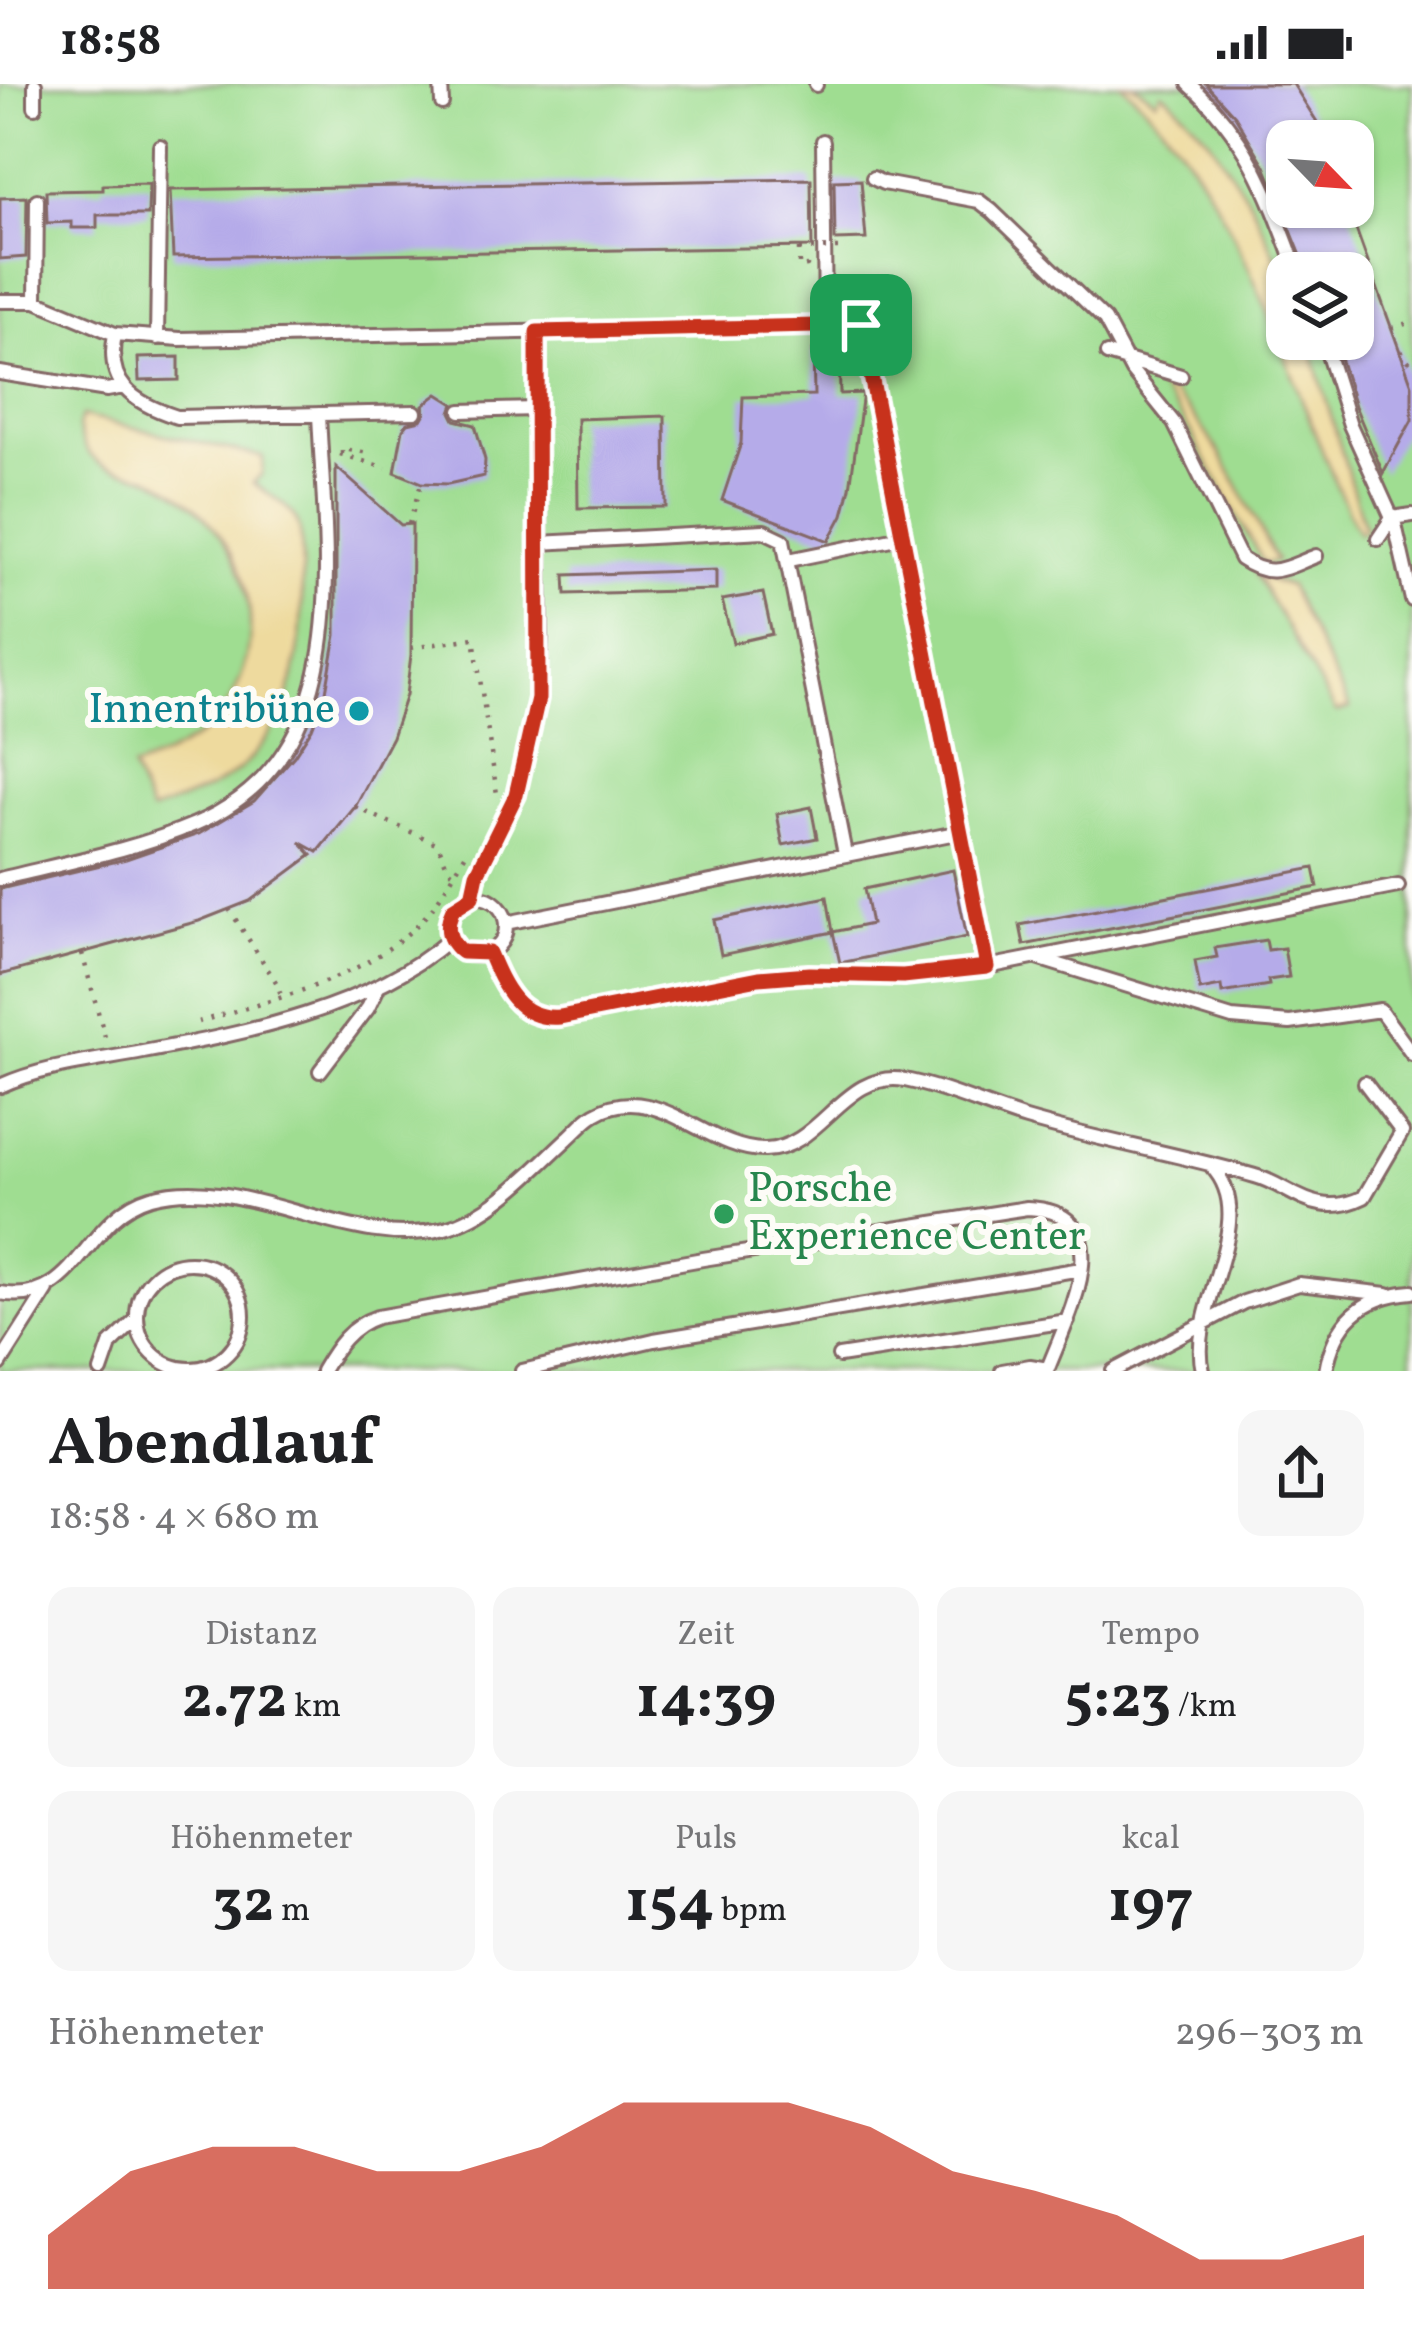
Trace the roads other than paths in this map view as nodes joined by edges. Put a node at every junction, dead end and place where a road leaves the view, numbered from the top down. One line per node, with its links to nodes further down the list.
1 (35, 84): 5 (lane)
2 (441, 84): 4 (lane)
3 (1189, 84): 10 (lane)
4 (442, 103)
5 (35, 107)
6 (823, 141): 15 (lane)
7 (160, 146): 18 (lane)
8 (874, 178): 20 (lane)
9 (37, 200): 12 (lane)
10 (1290, 252)
11 (0, 301): 12 (lane)
12 (36, 301): 17 (lane)
13 (861, 325): 14 (lane); 15 (lane); 31 (lane)
14 (876, 325)
15 (825, 326): 16 (lane)
16 (537, 332): 18 (lane); 25 (lane)
17 (115, 334): 18 (lane); 24 (lane)
18 (157, 338)
19 (1106, 354): 20 (lane)
20 (1126, 358): 23 (lane); 34 (lane)
21 (1330, 360): 30 (lane)
22 (0, 373): 24 (lane)
23 (1181, 376)
24 (124, 387): 28 (lane)
25 (537, 409): 26 (lane); 33 (lane)
26 (461, 411)
27 (415, 412): 28 (lane)
28 (319, 414): 39 (lane)
29 (1412, 515): 30 (lane)
30 (1393, 519): 32 (lane); 36 (lane)
31 (902, 537): 35 (lane); 37 (lane)
32 (1378, 539)
33 (539, 543): 35 (lane); 41 (lane)
34 (1316, 556)
35 (790, 560): 38 (lane)
36 (1412, 600)
37 (961, 832): 38 (lane); 46 (lane)
38 (845, 854): 42 (lane)
39 (0, 879)
40 (1399, 886): 45 (lane)
41 (472, 897): 42 (lane); 43 (lane)
42 (506, 923): 44 (lane)
43 (450, 938): 44 (lane); 47 (lane)
44 (489, 953): 46 (lane)
45 (1036, 957): 46 (lane); 48 (lane)
46 (987, 967)
47 (380, 984): 49 (lane); 51 (lane)
48 (1412, 1054)
49 (320, 1071)
50 (1365, 1083): 52 (lane)
51 (0, 1086)
52 (1402, 1132): 53 (lane); 54 (lane)
53 (1412, 1144)
54 (1211, 1166): 56 (lane); 62 (lane)
55 (1081, 1270): 61 (lane); 68 (lane); 69 (lane)
56 (46, 1290): 58 (lane); 64 (lane)
57 (1412, 1292): 59 (lane)
58 (0, 1293)
59 (1387, 1294): 62 (lane); 73 (lane)
60 (136, 1320): 65 (lane); 65 (lane); 67 (lane)
61 (1068, 1321): 63 (lane); 66 (lane)
62 (1202, 1323): 71 (lane); 72 (lane)
63 (839, 1356)
64 (0, 1364)
65 (220, 1366)
66 (1047, 1370): 70 (lane)
67 (100, 1371)
68 (322, 1371)
69 (521, 1371)
70 (1002, 1371)
71 (1113, 1371)
72 (1203, 1371)
73 (1327, 1371)

